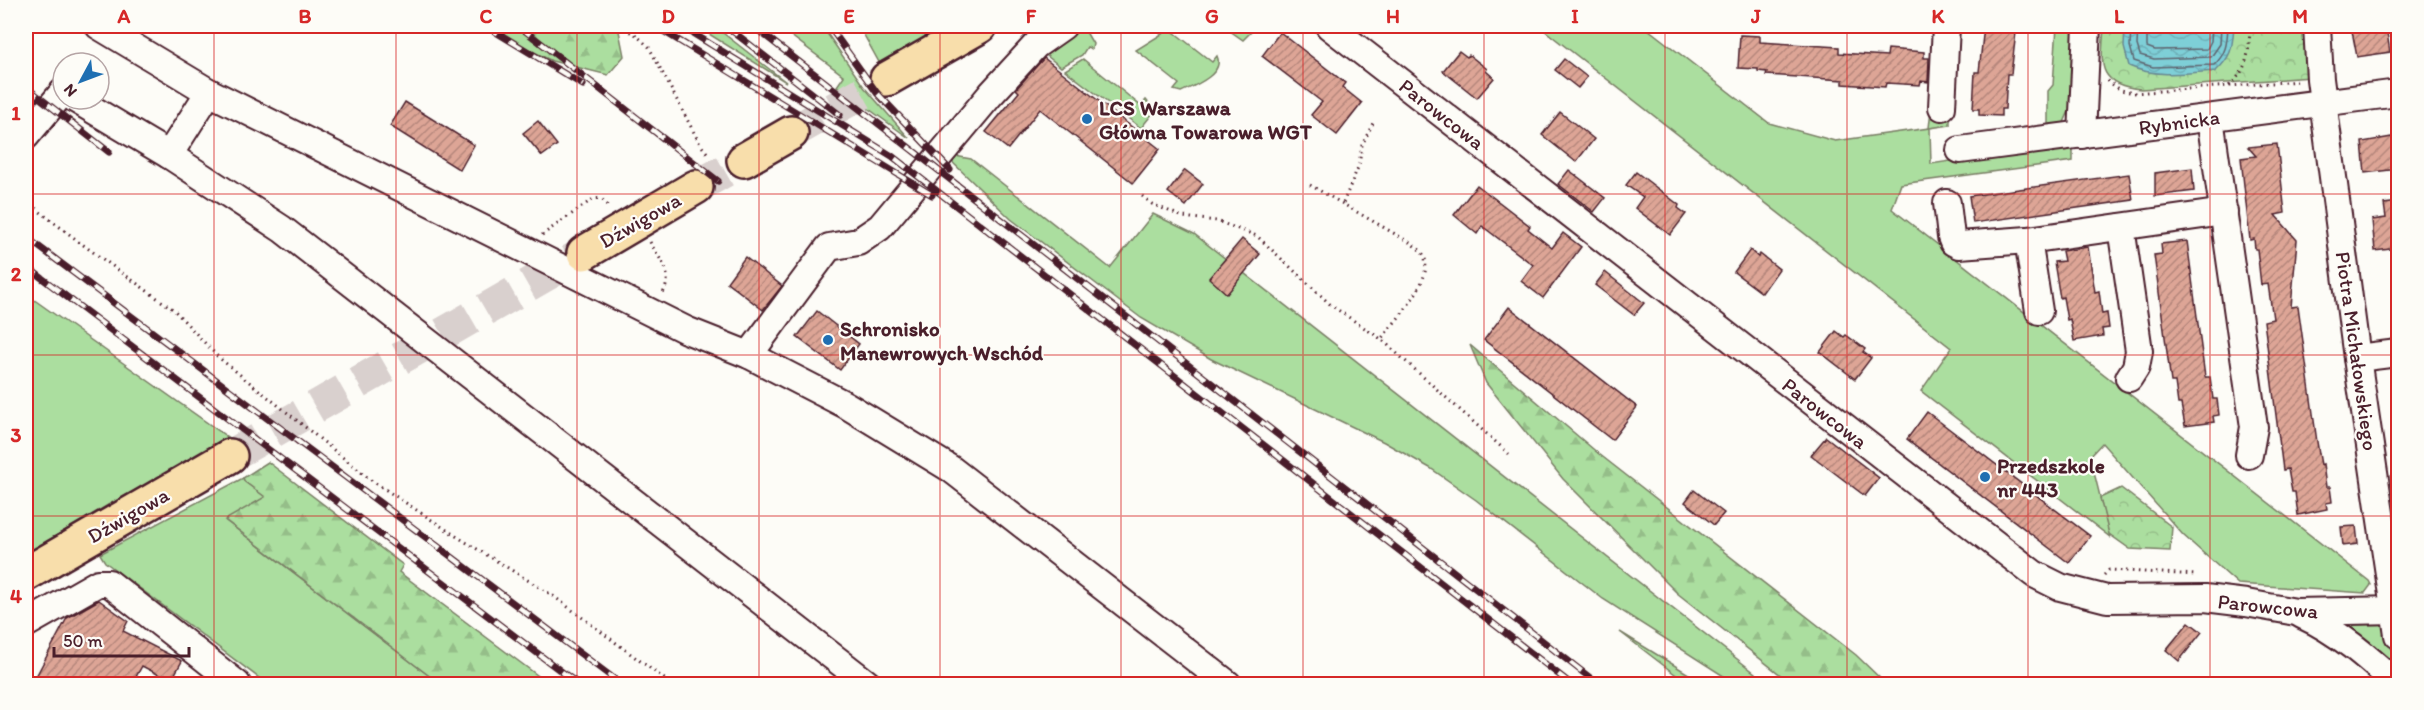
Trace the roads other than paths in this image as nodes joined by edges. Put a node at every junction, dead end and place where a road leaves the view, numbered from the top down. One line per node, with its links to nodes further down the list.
1 (99, 26): 10 (street)
2 (980, 26): 8 (main road)
3 (1063, 26): 30 (street)
4 (1329, 26): 37 (street, Parowcowa)
5 (1946, 26): 13 (street)
6 (2087, 26): 17 (street)
7 (2317, 26): 9 (street, Piotra Michałowskiego)
8 (887, 79)
9 (2322, 91): 11 (street, Rybnicka); 15 (street, Rybnicka); 31 (street, Piotra Michałowskiego)
10 (209, 92): 20 (street); 30 (street)
11 (2398, 93)
12 (51, 106): 18 (street)
13 (1942, 107)
14 (95, 111): 20 (street)
15 (2210, 118): 17 (street, Rybnicka); 24 (street)
16 (791, 133): 21 (main road)
17 (2082, 135): 19 (street, Rybnicka)
18 (26, 136)
19 (1960, 150)
20 (169, 155): 41 (street)
21 (744, 160)
22 (696, 187): 27 (main road, Dźwigowa)
23 (1947, 203): 26 (street)
24 (2224, 212): 25 (street); 33 (street)
25 (2121, 227): 26 (street); 32 (street)
26 (2028, 240): 28 (street)
27 (584, 253)
28 (2039, 311)
29 (2398, 353): 31 (street)
30 (749, 355): 42 (street)
31 (2357, 358): 36 (street, Piotra Michałowskiego)
32 (2129, 378)
33 (2249, 455)
34 (230, 456): 35 (main road, Dźwigowa)
35 (26, 573)
36 (2396, 610): 37 (street, Parowcowa); 39 (street, Piotra Michałowskiego)
37 (2296, 612): 43 (street)
38 (26, 624): 40 (street)
39 (2398, 635)
40 (237, 684)
41 (868, 684)
42 (1228, 684)
43 (2397, 684)

